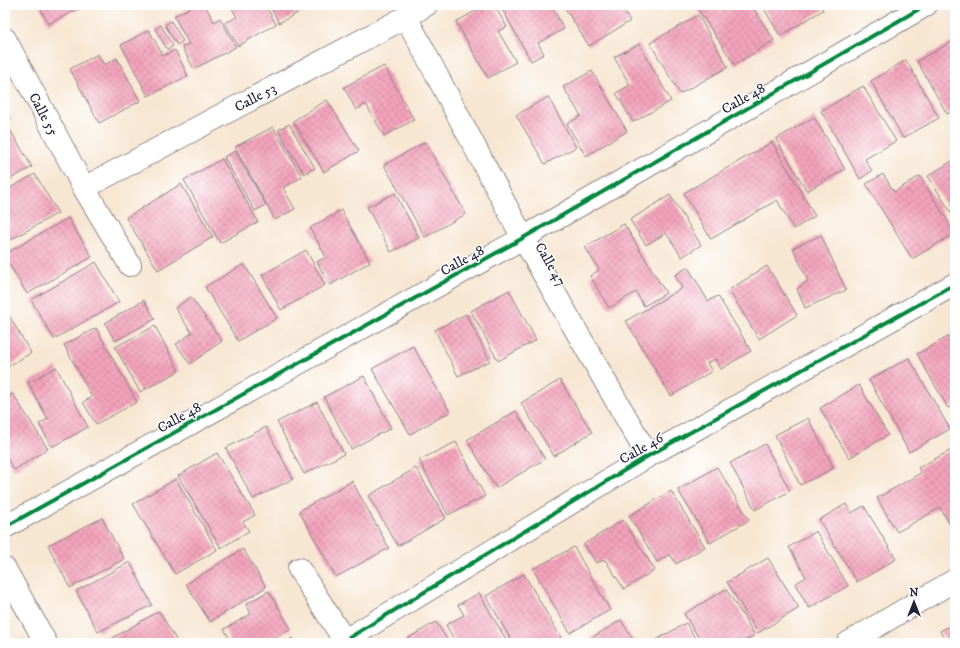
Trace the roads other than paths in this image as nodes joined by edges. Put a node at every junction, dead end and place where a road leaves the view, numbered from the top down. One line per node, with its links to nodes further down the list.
1 (426, 5): 3 (street, Calle 53)
2 (926, 5): 6 (street, Calle 48)
3 (406, 17): 5 (street, Calle 53); 6 (street, Calle 47)
4 (5, 39): 5 (street, Calle 55)
5 (84, 188): 7 (street, Calle 55)
6 (523, 238): 9 (street, Calle 47); 10 (street, Calle 48)
7 (130, 265)
8 (955, 284): 9 (street, Calle 46)
9 (648, 456): 14 (street, Calle 46)
10 (5, 527)
11 (5, 569): 15 (street)
12 (299, 569): 14 (street)
13 (955, 580): 16 (street)
14 (345, 642)
15 (46, 643)
16 (848, 643)

